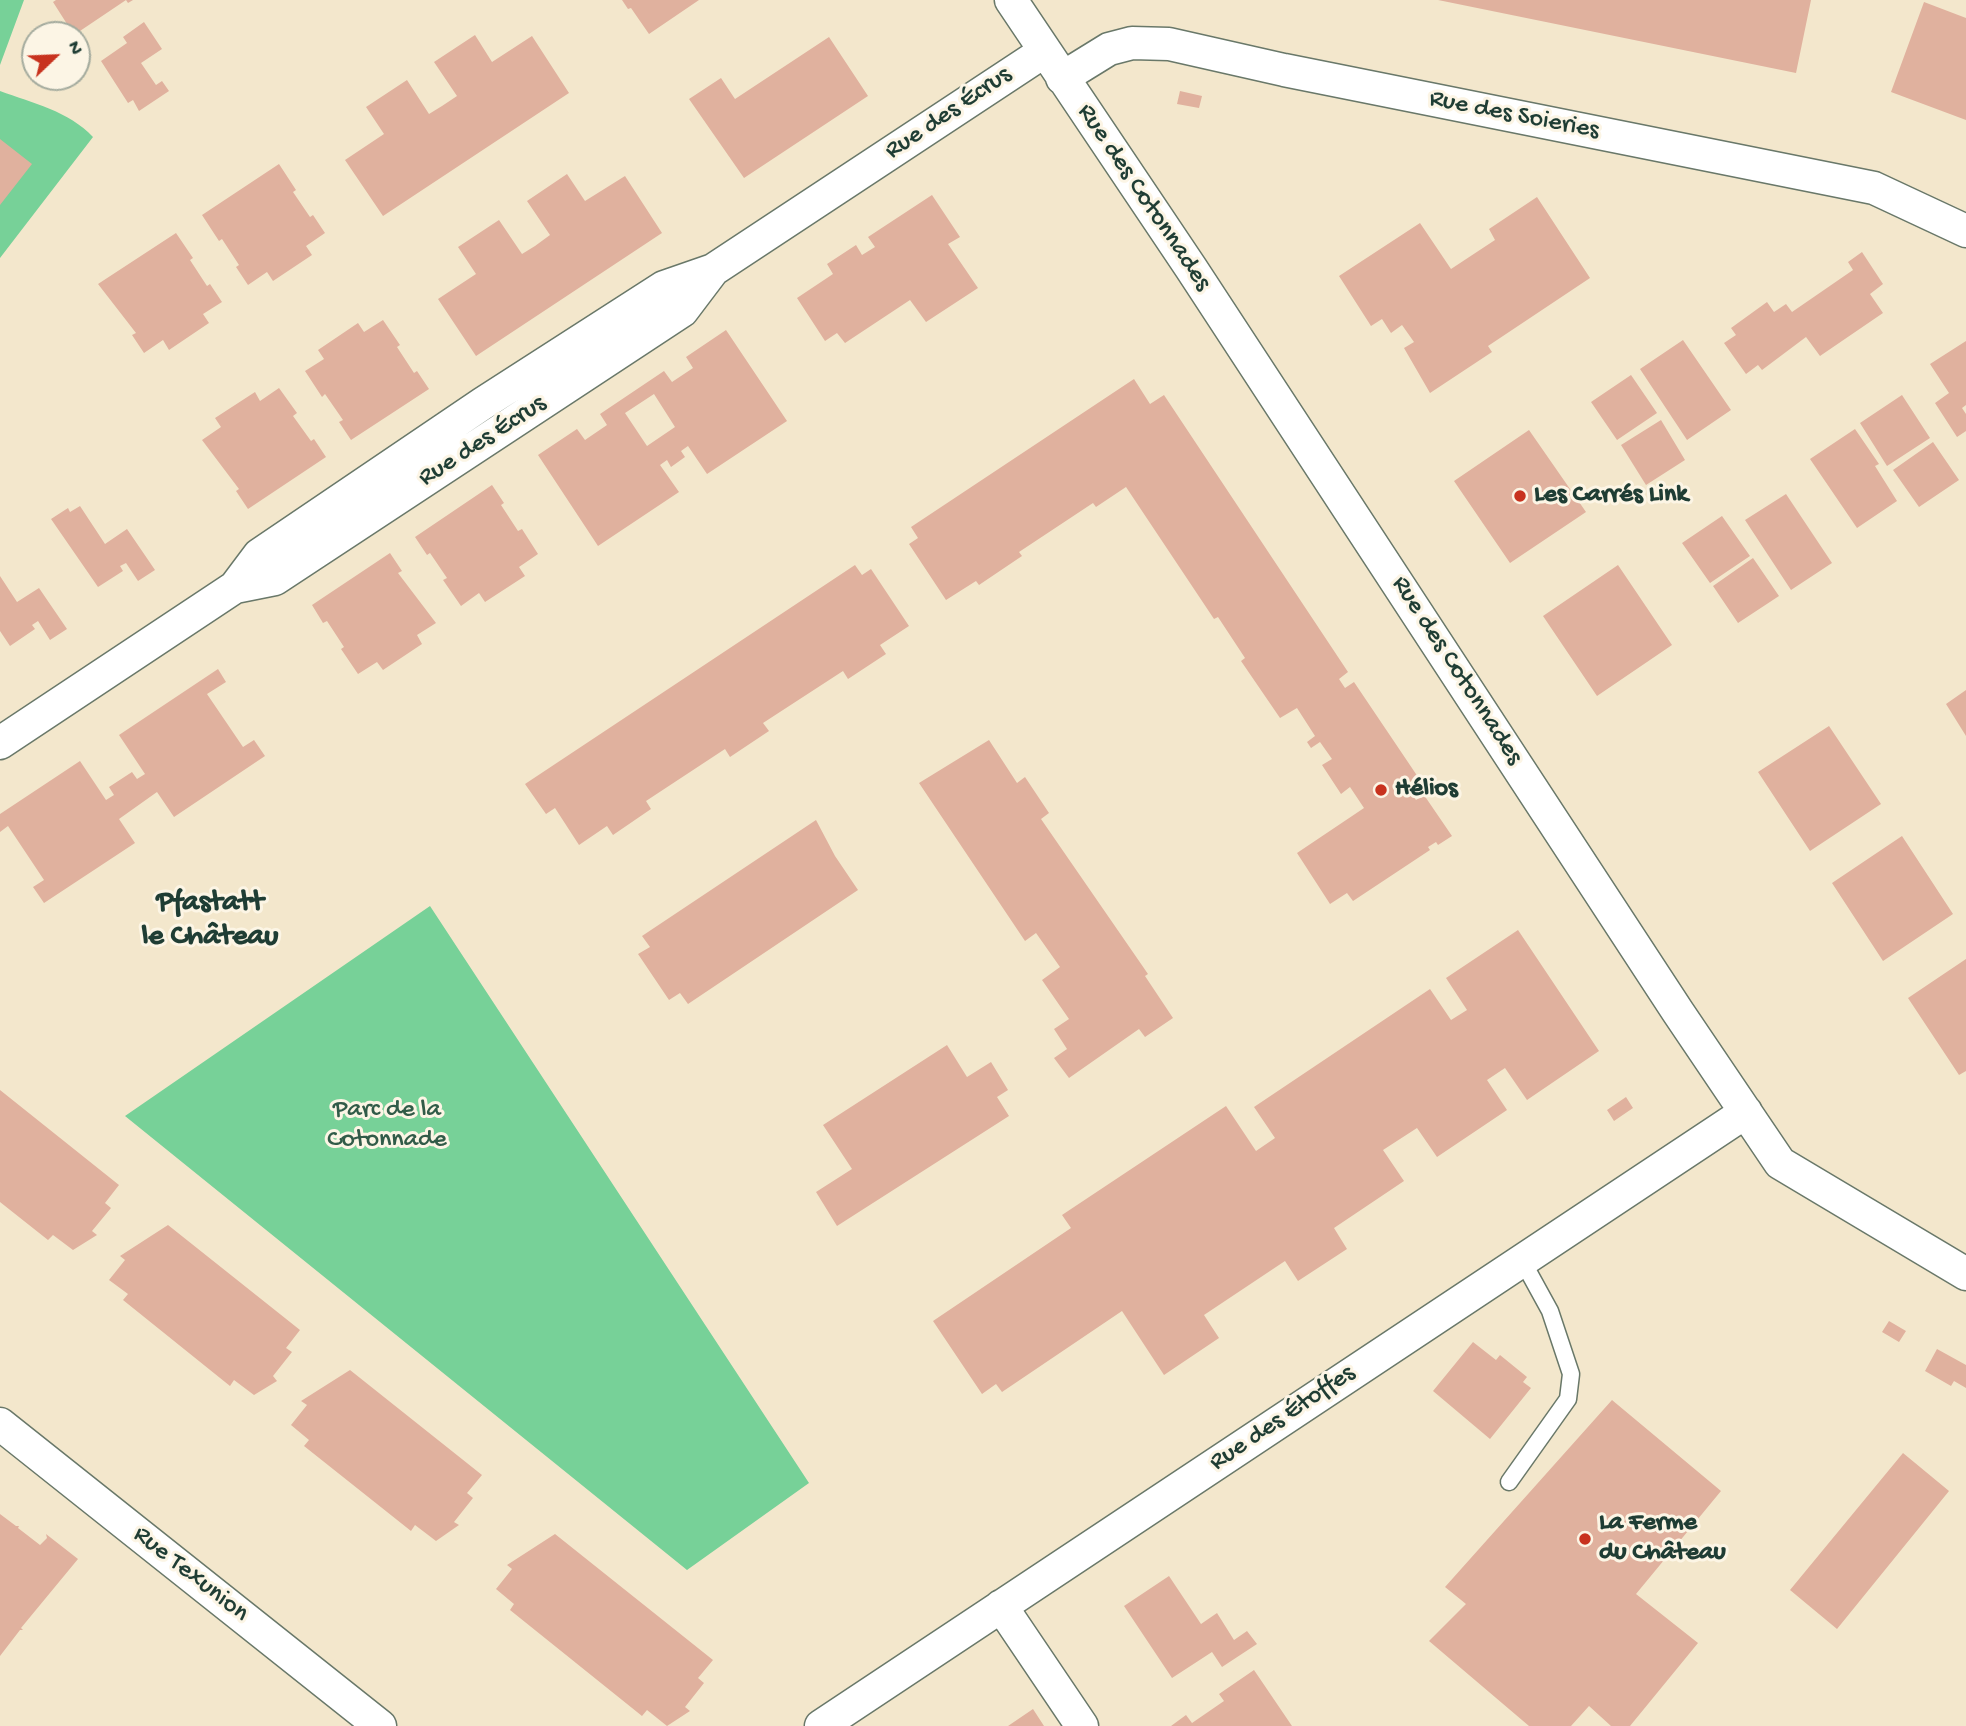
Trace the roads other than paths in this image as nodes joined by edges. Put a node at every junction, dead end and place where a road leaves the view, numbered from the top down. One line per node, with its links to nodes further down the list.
1 (1011, 0): 2 (street, Rue des Cotonnades)
2 (1045, 51): 3 (street, Rue des Cotonnades); 5 (street, Rue des Écrus)
3 (1062, 78): 4 (street, Rue des Soieries); 6 (street, Rue des Cotonnades)
4 (1966, 231)
5 (0, 743)
6 (1746, 1112): 7 (street, Rue des Étoffes); 8 (street, Rue des Cotonnades)
7 (1522, 1260): 10 (lane); 11 (street, Rue des Étoffes)
8 (1966, 1274)
9 (0, 1424): 12 (street, Rue Texunion)
10 (1509, 1482)
11 (1001, 1606): 13 (street, Rue des Étoffes); 14 (street)
12 (380, 1726)
13 (821, 1726)
14 (1082, 1726)

